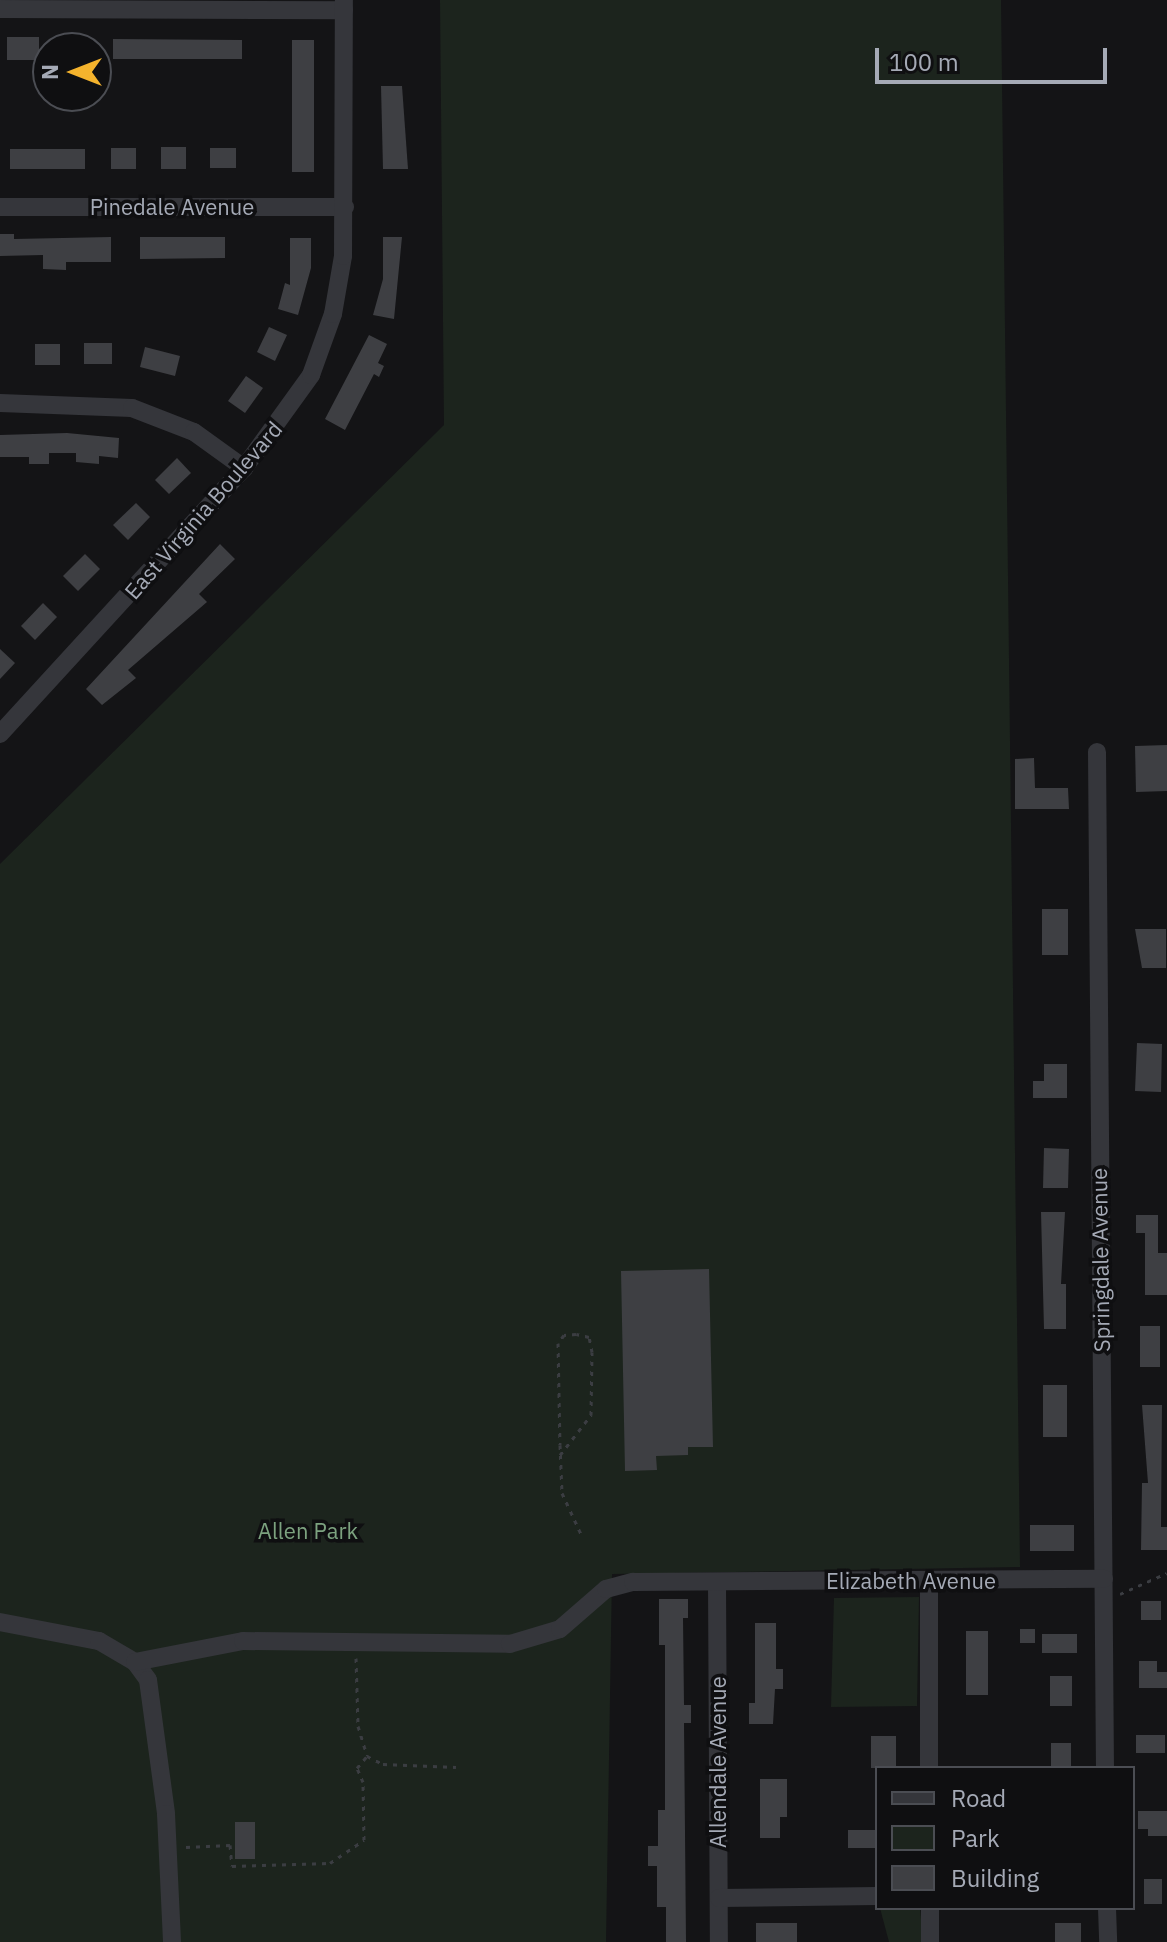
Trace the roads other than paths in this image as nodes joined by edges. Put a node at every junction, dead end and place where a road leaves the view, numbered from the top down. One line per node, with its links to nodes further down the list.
1 (344, 5): 2 (street); 4 (street, East Virginia Boulevard)
2 (0, 9)
3 (0, 207): 4 (street, Pinedale Avenue)
4 (345, 207): 6 (street, East Virginia Boulevard)
5 (0, 403): 6 (street)
6 (244, 468): 7 (street, East Virginia Boulevard)
7 (0, 734)
8 (1097, 752): 11 (street, Springdale Avenue)
9 (717, 1582): 10 (street, Elizabeth Avenue); 13 (street, Elizabeth Avenue); 17 (street, Allendale Avenue)
10 (929, 1582): 11 (street, Elizabeth Avenue); 14 (street)
11 (1104, 1586): 15 (street, Springdale Avenue)
12 (0, 1622): 13 (street)
13 (135, 1662): 20 (street)
14 (929, 1766)
15 (1105, 1766)
16 (875, 1896): 17 (street)
17 (719, 1898): 21 (street, Allendale Avenue)
18 (930, 1910): 22 (street)
19 (1107, 1910): 23 (street)
20 (172, 1942)
21 (719, 1942)
22 (930, 1942)
23 (1108, 1942)

